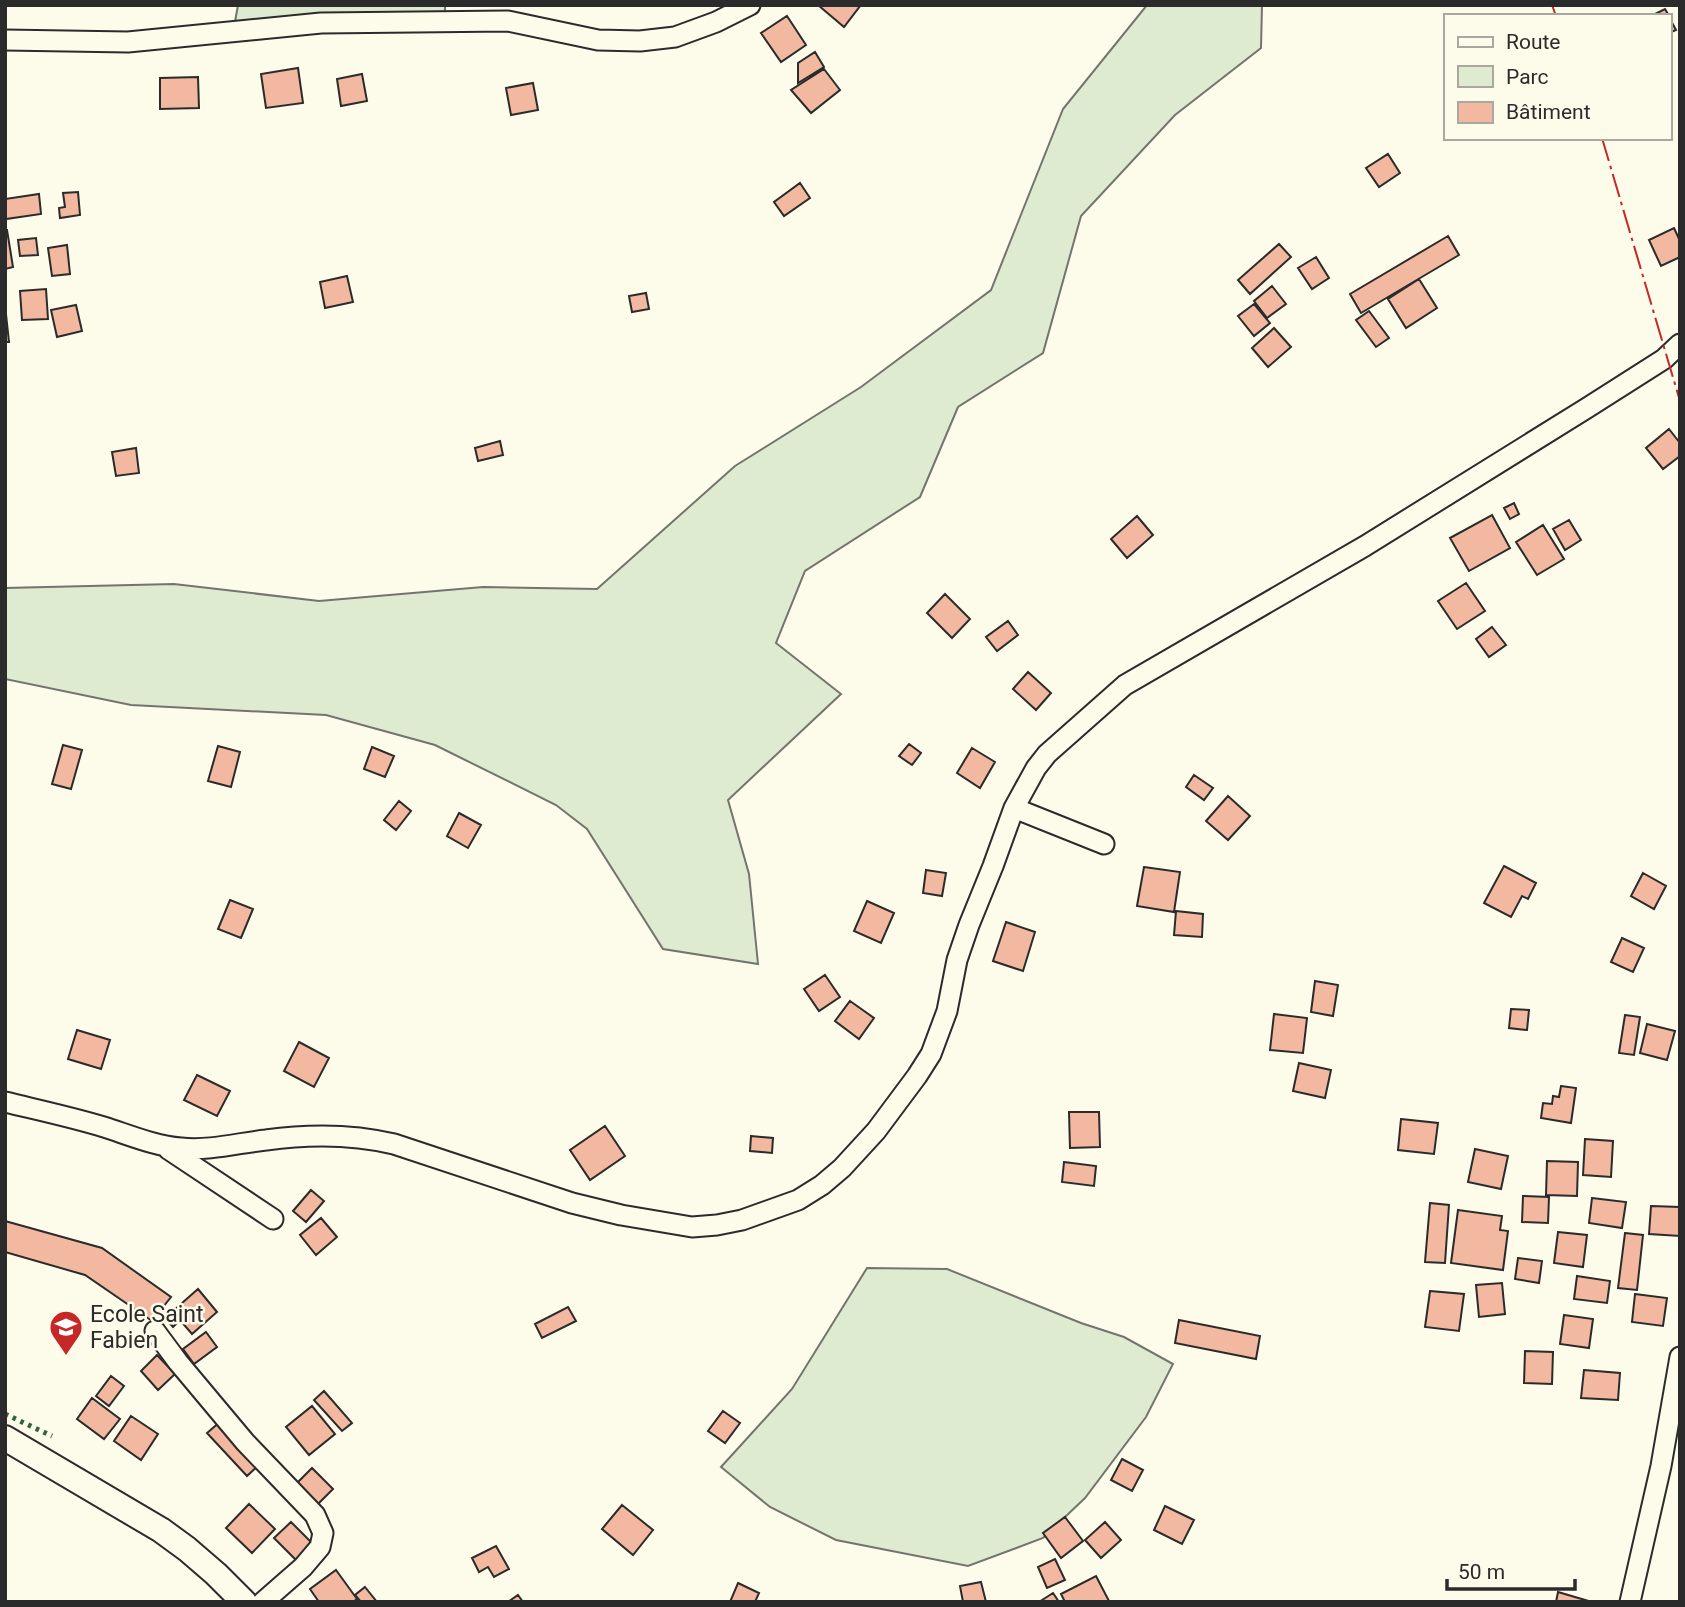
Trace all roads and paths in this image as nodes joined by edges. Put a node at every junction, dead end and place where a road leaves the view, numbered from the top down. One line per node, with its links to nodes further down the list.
1 (750, 5): 2 (street)
2 (5, 40)
3 (1680, 344): 4 (street)
4 (1014, 808): 5 (street); 7 (street)
5 (1104, 844)
6 (5, 1102): 7 (street)
7 (164, 1146): 8 (street)
8 (274, 1219)
9 (155, 1331): 12 (street)
10 (1680, 1357): 13 (street)
11 (5, 1438): 12 (main road)
12 (246, 1601)
13 (1630, 1602)

